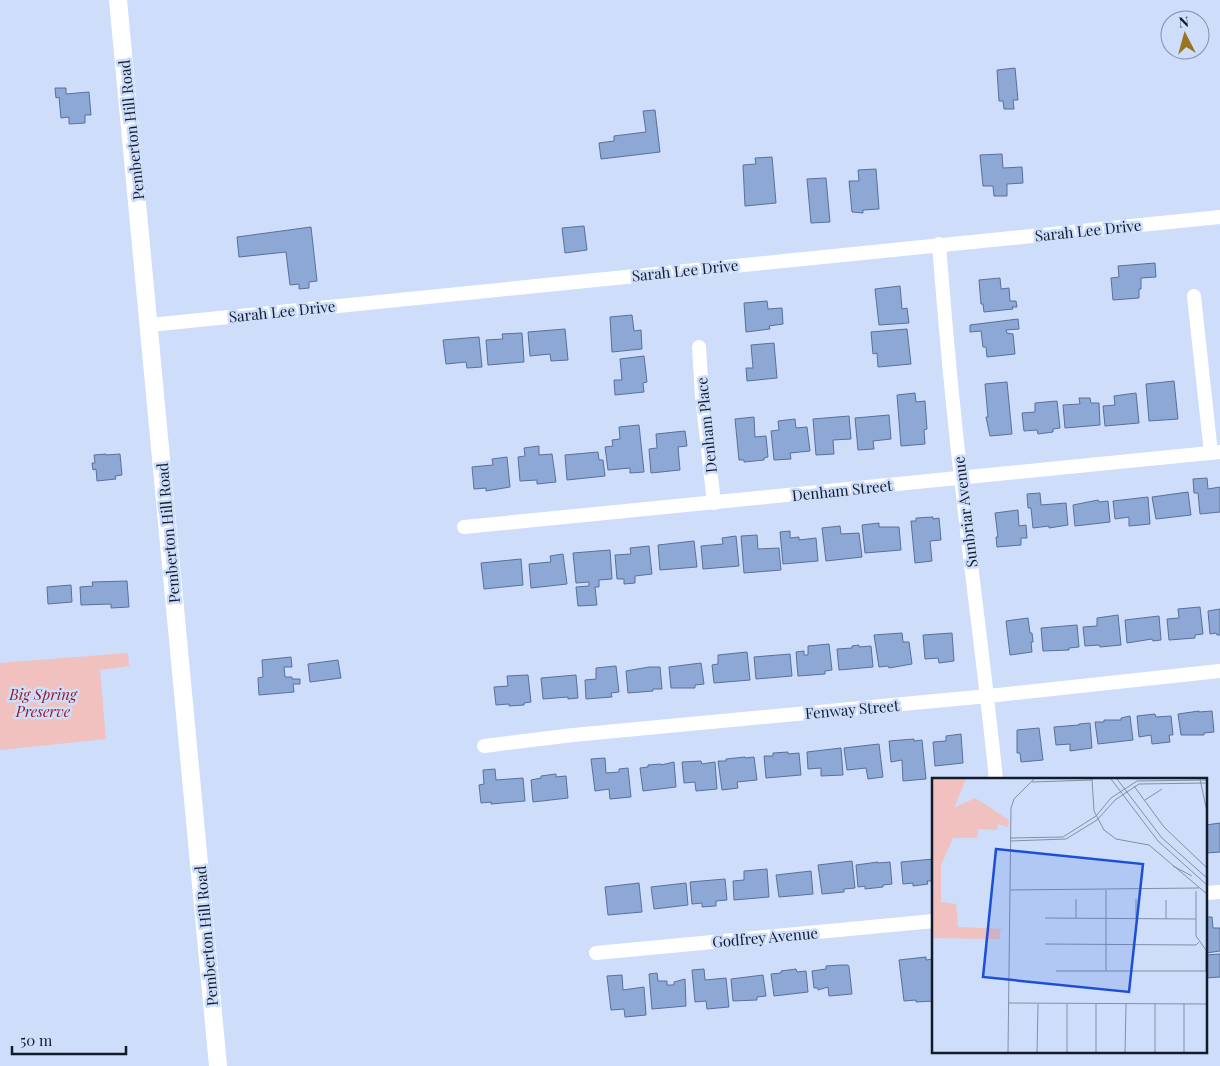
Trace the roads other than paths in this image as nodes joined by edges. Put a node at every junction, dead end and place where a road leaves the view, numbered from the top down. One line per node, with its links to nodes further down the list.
1 (118, 0): 5 (street, Pemberton Hill Road)
2 (1220, 217): 3 (street, Sarah Lee Drive)
3 (939, 244): 5 (street, Sarah Lee Drive); 8 (street, Sunbriar Avenue)
4 (1194, 296): 7 (street)
5 (150, 325): 17 (street, Pemberton Hill Road)
6 (699, 346): 9 (street, Denham Place)
7 (1215, 452): 8 (street, Denham Street)
8 (960, 477): 9 (street, Denham Street); 12 (street, Sunbriar Avenue)
9 (714, 503): 10 (street, Denham Street)
10 (464, 527)
11 (1220, 671): 12 (street, Fenway Street)
12 (988, 696): 13 (street, Fenway Street); 14 (street, Sunbriar Avenue)
13 (484, 746)
14 (996, 778)
15 (932, 921): 16 (street, Godfrey Avenue)
16 (596, 953)
17 (218, 1066)

